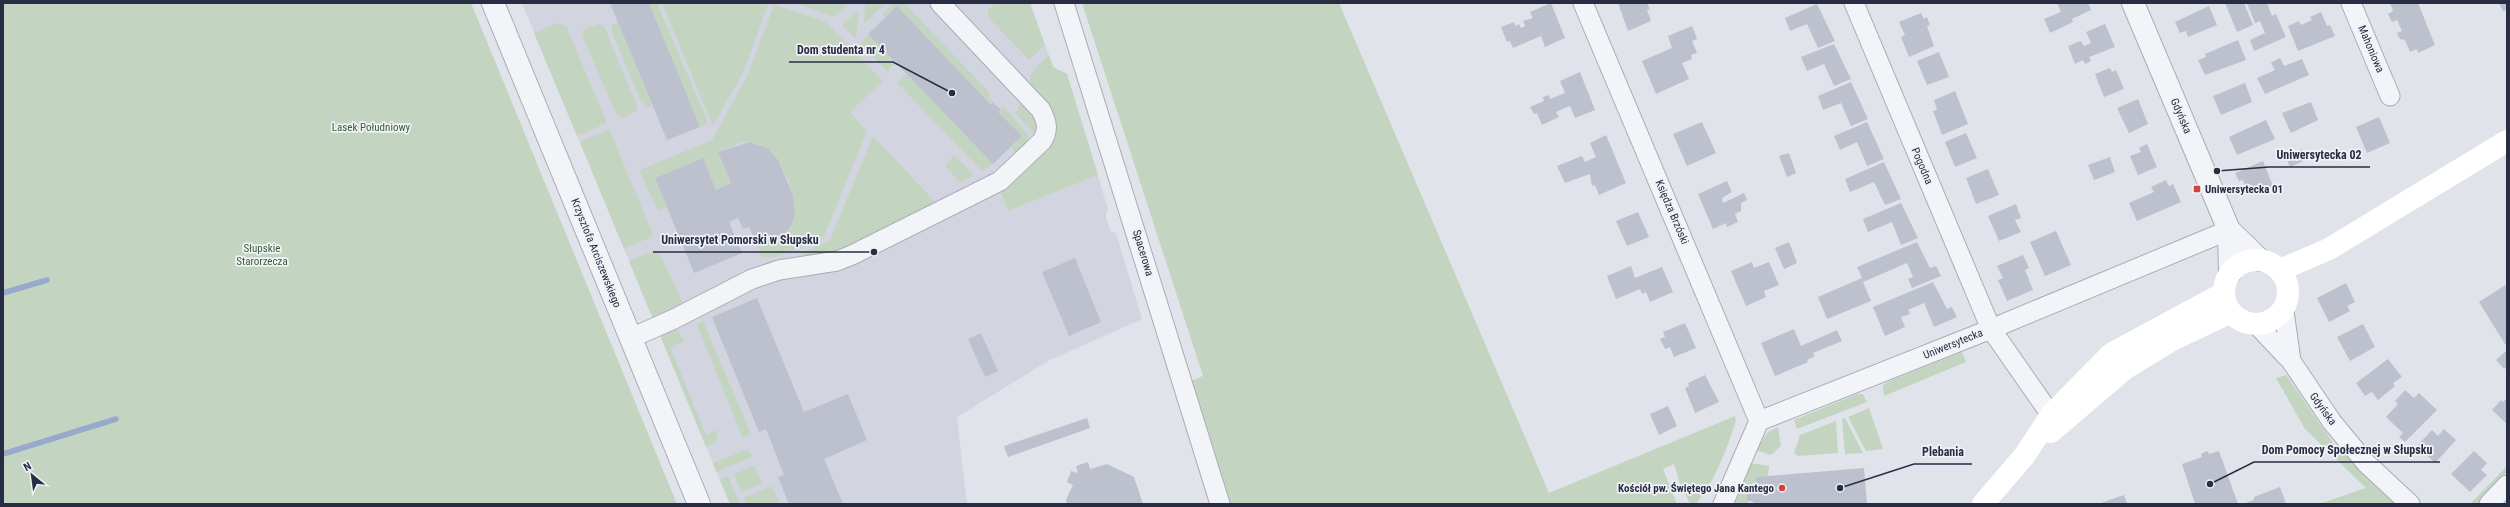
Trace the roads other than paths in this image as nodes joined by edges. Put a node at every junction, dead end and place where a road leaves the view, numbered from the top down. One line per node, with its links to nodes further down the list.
1 (493, 3): 19 (street, Krzysztofa Arciszewskiego)
2 (940, 3): 19 (street)
3 (1064, 3): 26 (street, Spacerowa)
4 (1583, 3): 22 (street, Księdza Brzóski)
5 (1854, 3): 18 (street, Pogodna)
6 (2134, 3): 10 (street, Gdyńska)
7 (2351, 3): 8 (street, Mahoniowa)
8 (2390, 96)
9 (2507, 142): 11 (main road)
10 (2229, 230): 12 (street, Gdyńska); 14 (street, Gdyńska); 18 (street, Uniwersytecka)
11 (2329, 249): 13 (main road); 15 (main road)
12 (2260, 260): 13 (main road); 14 (main road)
13 (2280, 270): 15 (main road)
14 (2230, 273): 16 (main road)
15 (2286, 300): 17 (main road); 20 (street, Gdyńska)
16 (2227, 303): 17 (main road); 21 (main road); 23 (main road)
17 (2257, 325): 20 (street, Gdyńska)
18 (1991, 329): 21 (street, Pogodna); 22 (street, Uniwersytecka)
19 (631, 338): 25 (street, Krzysztofa Arciszewskiego)
20 (2291, 361): 29 (street, Gdyńska)
21 (2051, 415): 23 (main road)
22 (1759, 421): 27 (street)
23 (2025, 456): 28 (main road)
24 (2507, 484): 30 (street)
25 (699, 504)
26 (1220, 504)
27 (1723, 504)
28 (1983, 504)
29 (2410, 504)
30 (2489, 504)

